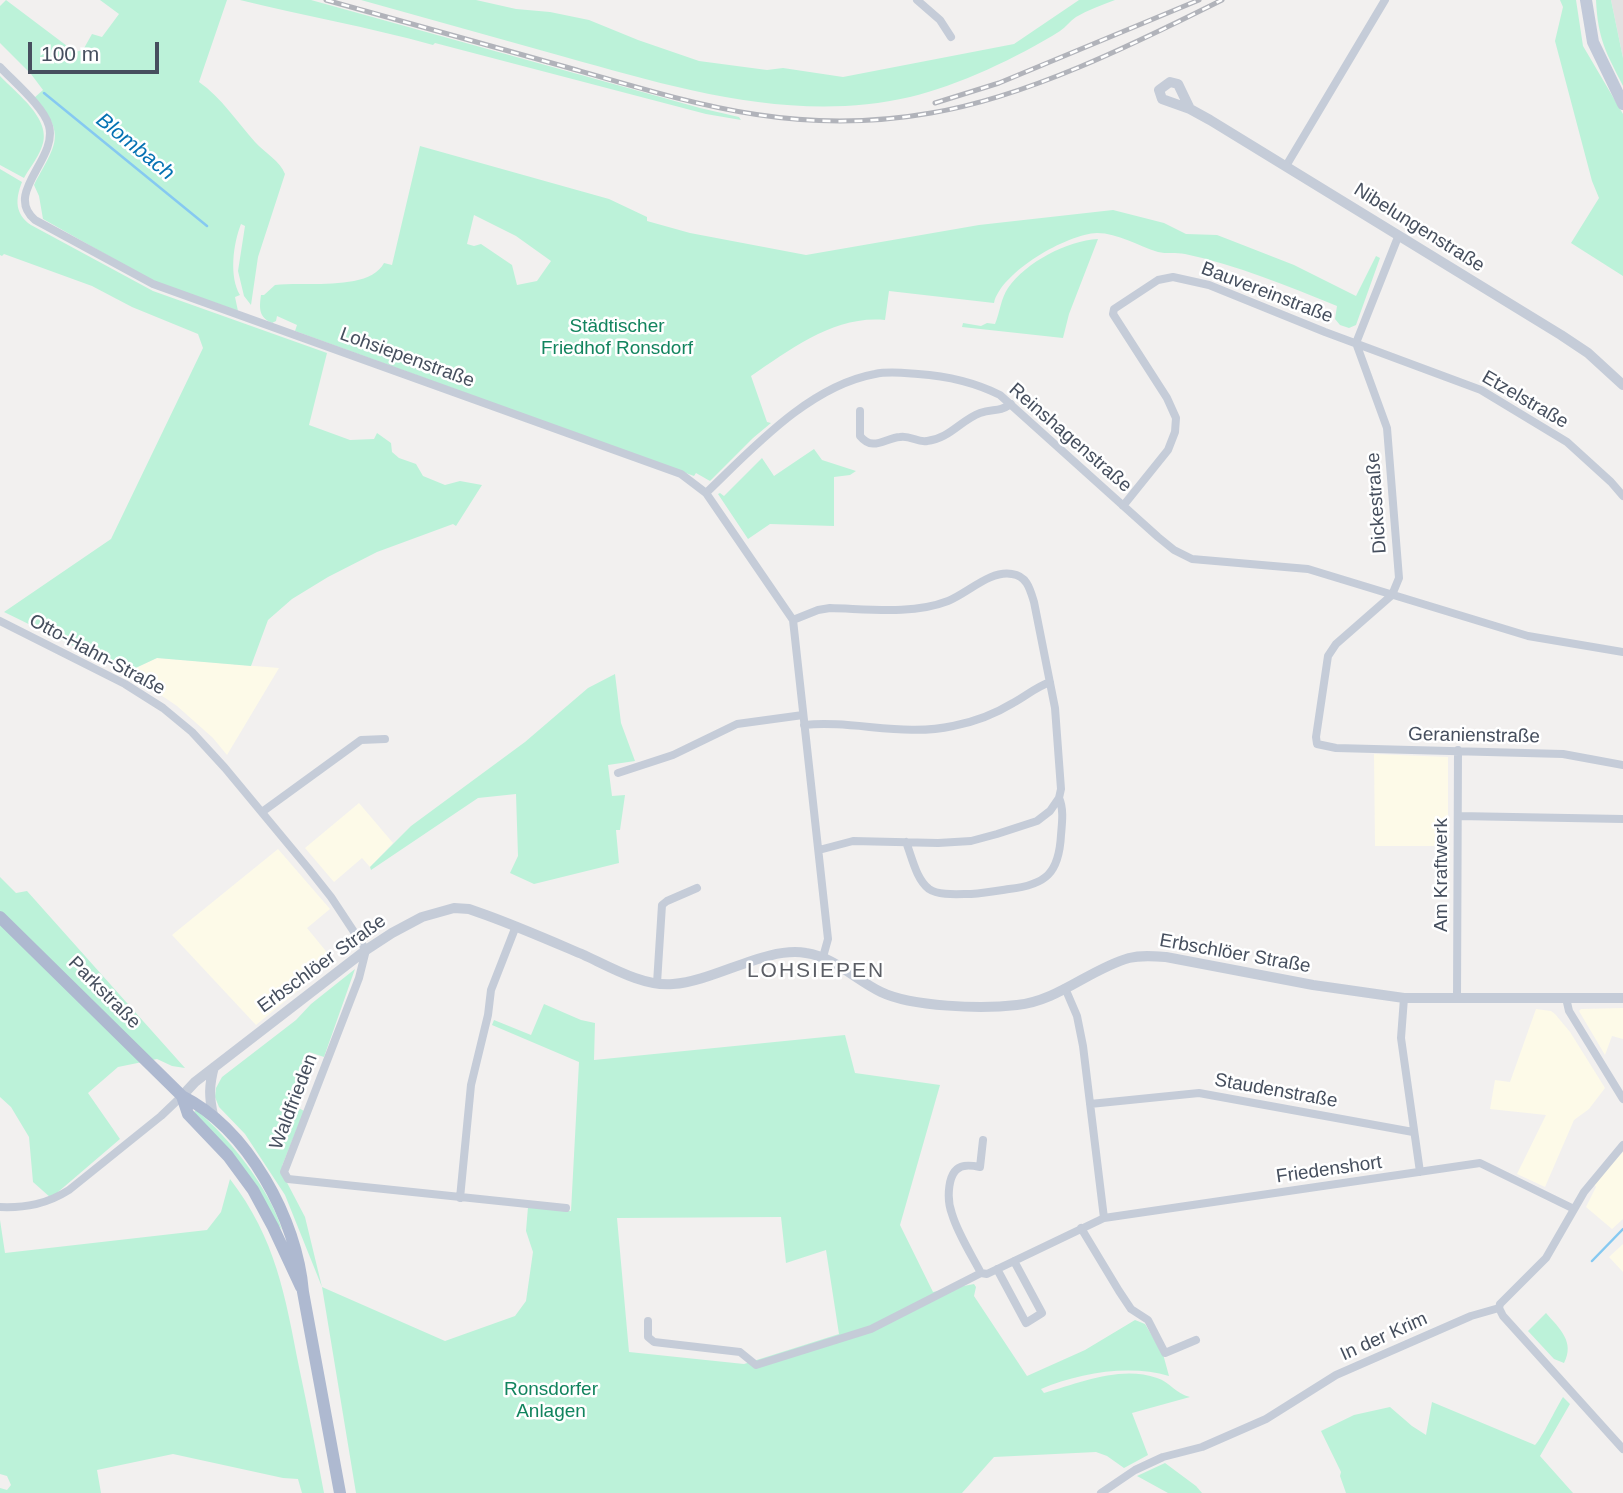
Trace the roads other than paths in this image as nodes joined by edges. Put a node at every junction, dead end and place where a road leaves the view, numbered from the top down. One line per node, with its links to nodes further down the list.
1 (918, 0): 4 (street)
2 (1385, 0): 8 (street)
3 (1586, 0): 6 (main road)
4 (951, 37)
5 (0, 67): 14 (street, Lohsiepenstraße)
6 (1623, 104)
7 (1190, 109): 8 (street, Nibelungenstraße)
8 (1286, 166): 9 (street, Nibelungenstraße)
9 (1398, 237): 10 (street); 11 (street, Nibelungenstraße)
10 (1356, 343): 15 (street, Etzelstraße); 16 (street, Bauvereinstraße); 17 (street, Dickestraße)
11 (1623, 386)
12 (1011, 404): 13 (street); 14 (street, Reinshagenstraße); 16 (street, Reinshagenstraße)
13 (860, 411)
14 (706, 493): 19 (street, Lohsiepenstraße)
15 (1623, 496)
16 (1123, 506): 17 (street, Reinshagenstraße)
17 (1392, 595): 20 (street, Reinshagenstraße); 25 (street, Geranienstraße)
18 (0, 621): 29 (street, Otto-Hahn-Straße)
19 (793, 621): 21 (street); 22 (street, Lohsiepenstraße)
20 (1623, 652)
21 (1050, 682): 23 (street); 28 (street)
22 (803, 715): 23 (street, Lohsiepenstraße); 27 (street)
23 (804, 725): 33 (street, Lohsiepenstraße)
24 (385, 738): 29 (street)
25 (1458, 750): 26 (street, Geranienstraße); 30 (street, Am Kraftwerk)
26 (1623, 765)
27 (618, 773)
28 (1059, 798): 32 (street); 32 (street)
29 (262, 812): 37 (street, Otto-Hahn-Straße)
30 (1458, 816): 31 (street); 44 (street, Am Kraftwerk)
31 (1623, 819)
32 (906, 842): 33 (street)
33 (819, 850): 38 (street, Lohsiepenstraße)
34 (697, 888): 39 (street)
35 (0, 917): 46 (main road, Parkstraße)
36 (516, 926): 37 (street, Erbschlöer Straße); 39 (street, Erbschlöer Straße); 54 (street)
37 (366, 950): 45 (street, Erbschlöer Straße); 54 (street, Waldfrieden)
38 (823, 957): 39 (street, Erbschlöer Straße); 40 (street, Erbschlöer Straße)
39 (657, 984)
40 (1065, 988): 41 (street, Erbschlöer Straße); 48 (street)
41 (1404, 998): 44 (street, Erbschlöer Straße); 50 (street)
42 (1566, 998): 43 (street, Erbschlöer Straße); 44 (street, Erbschlöer Straße); 47 (street)
43 (1623, 998)
44 (1457, 999)
45 (214, 1068): 46 (street, Erbschlöer Straße); 49 (street)
46 (182, 1096): 49 (main road, Parkstraße); 55 (street); 63 (main road, Parkstraße)
47 (1623, 1099)
48 (1090, 1104): 50 (street, Staudenstraße); 58 (street)
49 (213, 1115): 63 (main road, Parkstraße)
50 (1413, 1132): 53 (street)
51 (984, 1140): 62 (street)
52 (1623, 1145): 57 (street)
53 (1419, 1172): 57 (street, Friedenshort); 58 (street, Friedenshort)
54 (460, 1198): 56 (street, Waldfrieden)
55 (0, 1207)
56 (566, 1208)
57 (1574, 1209): 64 (street)
58 (1104, 1218): 59 (street, Friedenshort)
59 (1081, 1228): 60 (street, Friedenshort); 66 (street)
60 (1014, 1261): 61 (street, Friedenshort); 61 (street)
61 (997, 1269): 62 (street, Friedenshort)
62 (981, 1273): 65 (street, Friedenshort)
63 (303, 1292): 68 (main road, Parkstraße)
64 (1499, 1308): 67 (street); 69 (street, In der Krim)
65 (648, 1321)
66 (1196, 1340)
67 (1623, 1449)
68 (340, 1493)
69 (1101, 1493)

